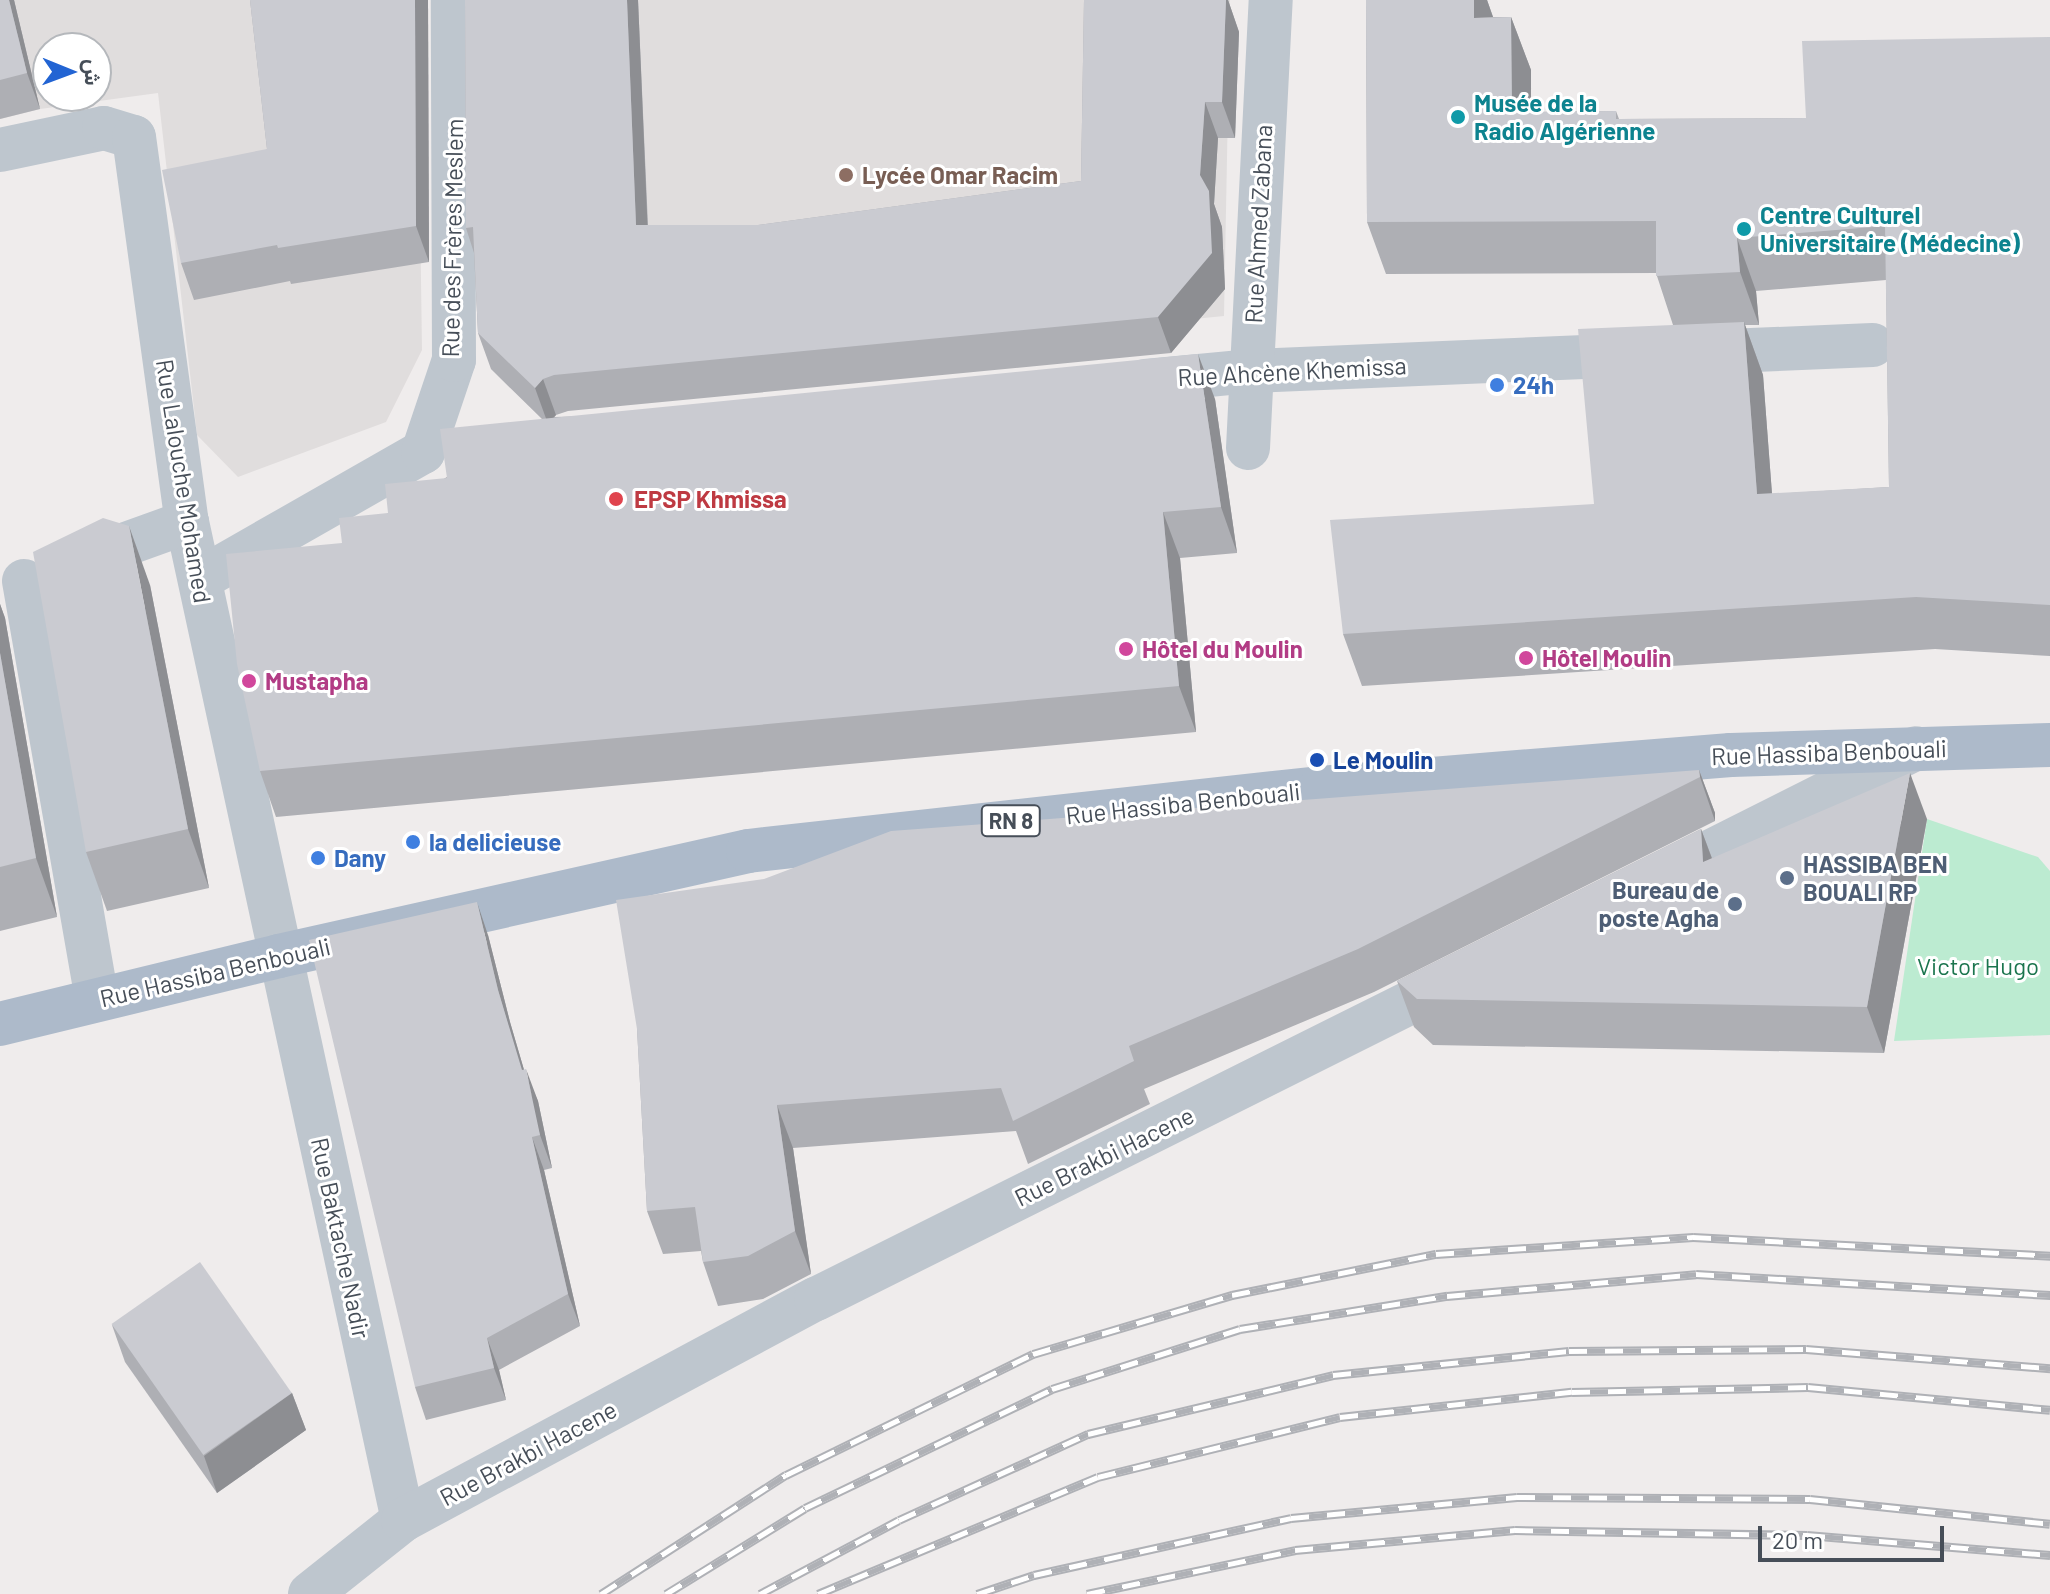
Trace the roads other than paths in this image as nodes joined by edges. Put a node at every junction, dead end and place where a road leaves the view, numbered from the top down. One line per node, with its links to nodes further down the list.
1 (453, 0): 9 (street, Rue des Frères Meslem)
2 (1271, 0): 5 (street, Rue Ahmed Zabana)
3 (0, 150): 8 (street, Rue Lalouche Mohamed)
4 (1872, 345): 5 (street, Rue Ahcène Khemissa)
5 (1250, 371): 6 (street, Rue Ahcène Khemissa); 7 (street, Rue Ahmed Zabana)
6 (1107, 385)
7 (1248, 448)
8 (187, 522): 9 (street, Rue Lalouche Mohamed); 10 (street)
9 (198, 580): 14 (street, Rue Lalouche Mohamed)
10 (12, 586): 16 (street)
11 (1916, 748): 12 (main road, Rue Hassiba Benbouali / RN 8); 13 (street); 14 (main road, Rue Hassiba Benbouali / RN 8)
12 (2046, 752)
13 (1616, 899)
14 (279, 956): 16 (main road, Rue Hassiba Benbouali / RN 8); 18 (street, Rue Baktache Nadir)
15 (1501, 956): 18 (street, Rue Brakbi Hacene)
16 (97, 999): 17 (main road, Rue Hassiba Benbouali / RN 8)
17 (0, 1024)
18 (403, 1520): 19 (street, Rue Brakbi Hacene)
19 (310, 1594)

